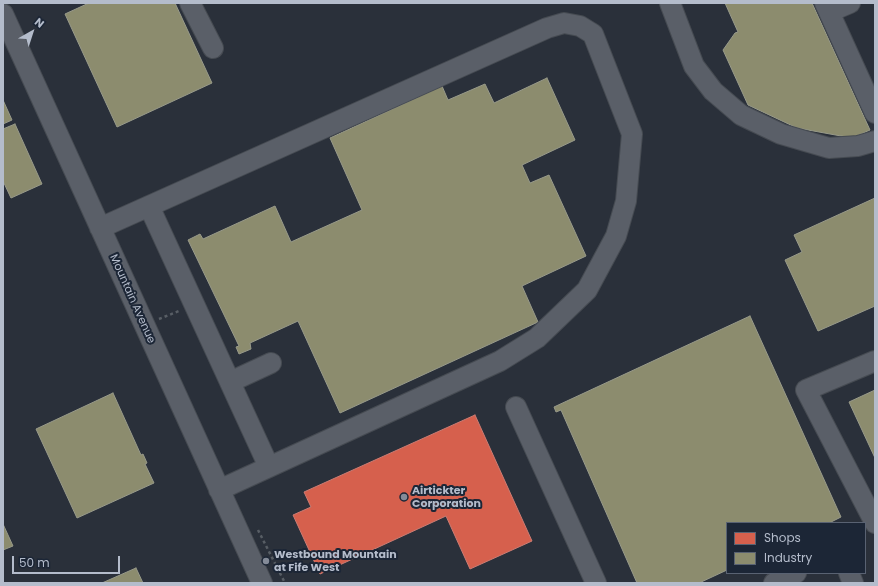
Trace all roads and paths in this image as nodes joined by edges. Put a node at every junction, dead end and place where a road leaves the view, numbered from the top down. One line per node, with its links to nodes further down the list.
1 (190, 3): 6 (street)
2 (670, 3): 8 (street)
3 (850, 3): 4 (street)
4 (827, 8): 7 (street)
5 (3, 14): 10 (street, Mountain Avenue)
6 (213, 48)
7 (875, 113)
8 (875, 141)
9 (150, 206): 10 (street); 11 (street); 17 (street)
10 (100, 228): 12 (street, Mountain Avenue)
11 (194, 304): 12 (path); 15 (street)
12 (143, 322): 18 (street, Mountain Avenue)
13 (875, 361): 19 (street)
14 (271, 363): 15 (street)
15 (230, 382): 17 (street)
16 (516, 407): 22 (street)
17 (269, 467): 18 (street)
18 (220, 490): 21 (street, Mountain Avenue)
19 (875, 523)
20 (794, 574): 23 (street)
21 (262, 583)
22 (596, 583)
23 (774, 583)

